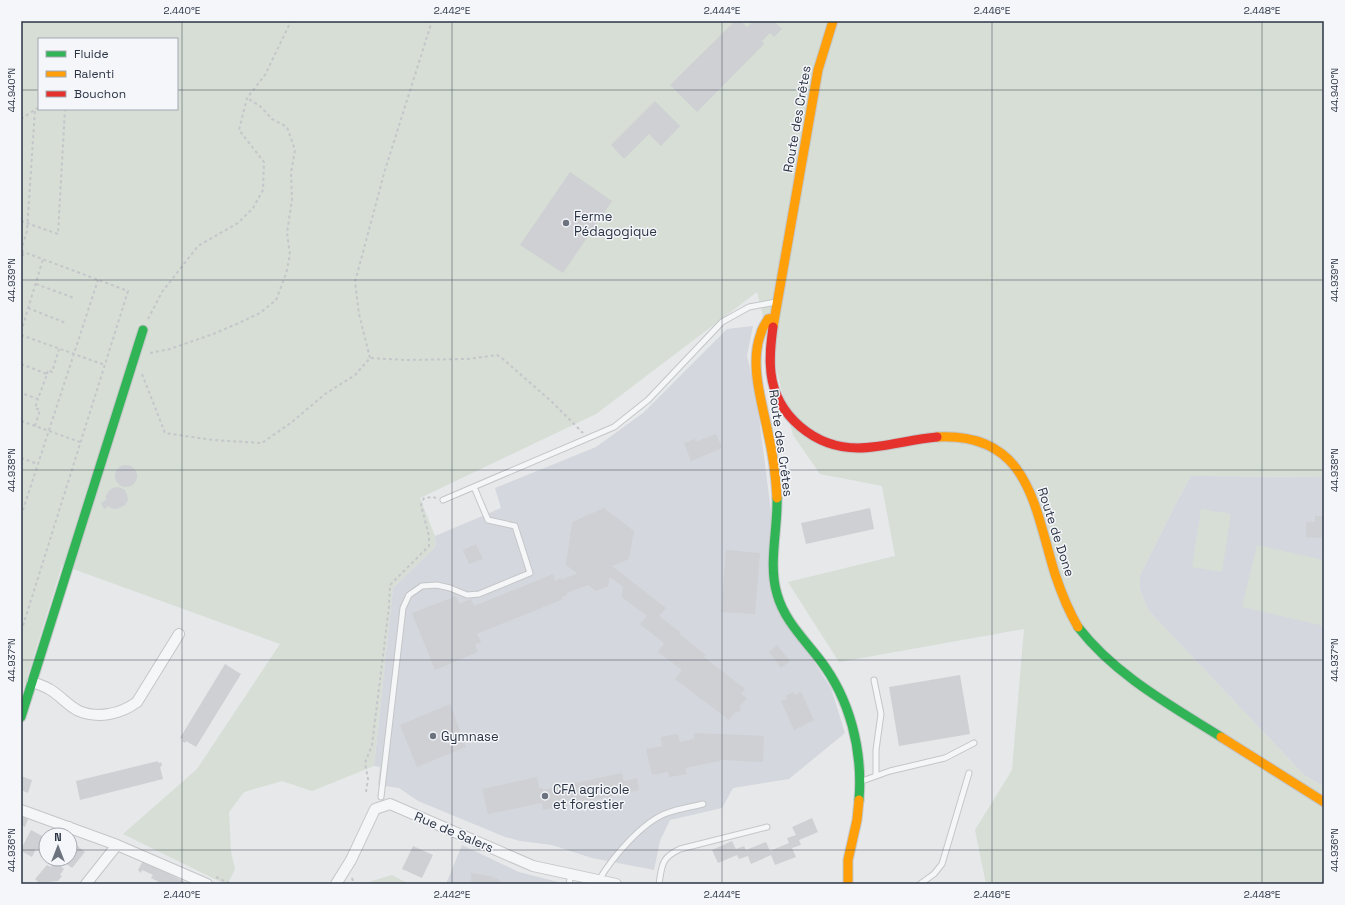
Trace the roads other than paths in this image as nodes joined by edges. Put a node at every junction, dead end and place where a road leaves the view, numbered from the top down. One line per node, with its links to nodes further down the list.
1 (833, 21): 2 (street, Route des Crêtes)
2 (778, 301): 3 (street, Route des Crêtes); 5 (lane)
3 (774, 318): 14 (street, Route des Crêtes); 16 (street, Route de Done)
4 (143, 330): 9 (street)
5 (474, 487): 6 (lane); 15 (lane)
6 (443, 500)
7 (179, 634): 9 (street)
8 (874, 680): 13 (lane)
9 (32, 682): 10 (street)
10 (21, 717)
11 (974, 743): 13 (lane)
12 (969, 773): 30 (lane)
13 (876, 776): 14 (lane)
14 (859, 782): 29 (street, Route des Crêtes)
15 (380, 797)
16 (1324, 802)
17 (703, 804): 23 (lane)
18 (21, 810): 19 (street)
19 (69, 826): 21 (street)
20 (767, 827): 28 (lane)
21 (117, 845): 24 (street); 25 (street)
22 (570, 879): 23 (street, Rue de Salers); 26 (street, Rue de Salers)
23 (599, 880): 27 (street, Rue de Salers)
24 (86, 884)
25 (207, 884)
26 (336, 884)
27 (616, 884)
28 (659, 884)
29 (848, 884)
30 (920, 884)

